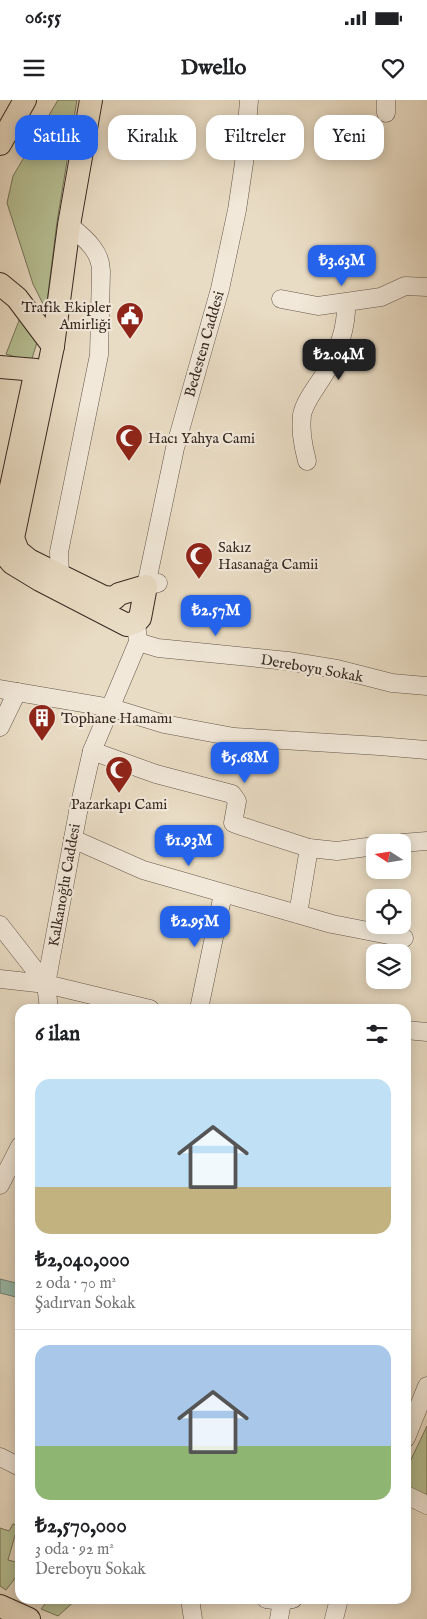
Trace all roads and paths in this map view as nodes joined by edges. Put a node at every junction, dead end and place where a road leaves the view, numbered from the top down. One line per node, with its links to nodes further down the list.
1 (25, 100): 4 (main road)
2 (91, 100): 5 (main road)
3 (249, 100): 15 (street, Bedesten Caddesi)
4 (0, 144)
5 (69, 225): 10 (main road); 14 (street)
6 (0, 284): 10 (main road)
7 (427, 287): 9 (street)
8 (281, 299): 9 (street)
9 (346, 303): 13 (street)
10 (53, 346): 12 (street); 14 (main road)
11 (0, 367): 12 (main road)
12 (36, 370): 16 (main road)
13 (307, 461)
14 (60, 575): 15 (main road)
15 (152, 585): 16 (main road)
16 (137, 632): 17 (street, Dereboyu Sokak); 19 (street, Kalkanoğlu Caddesi)
17 (427, 686)
18 (8, 691): 19 (street); 20 (street)
19 (112, 708): 21 (street); 22 (street, Kalkanoğlu Caddesi)
20 (0, 727)
21 (427, 750)
22 (92, 751): 23 (street, Kalkanoğlu Caddesi); 27 (street)
23 (74, 839): 28 (street); 33 (street, Kalkanoğlu Caddesi)
24 (427, 840): 25 (street)
25 (411, 842)
26 (366, 847): 27 (street)
27 (309, 848): 29 (street)
28 (223, 894): 29 (street); 36 (street)
29 (298, 914): 31 (street)
30 (0, 925): 33 (street)
31 (404, 938)
32 (0, 979): 33 (street)
33 (46, 984): 34 (street, Kalkanoğlu Caddesi); 35 (street)
34 (48, 1004)
35 (129, 1004)
36 (200, 1004)
37 (411, 1030): 38 (street)
38 (427, 1032)
39 (14, 1154): 40 (street)
40 (0, 1185)
41 (427, 1386): 42 (street)
42 (411, 1426)
43 (0, 1457): 44 (street)
44 (15, 1464)
45 (411, 1497): 46 (street)
46 (427, 1505)
47 (191, 1604): 54 (street)
48 (280, 1604): 55 (street)
49 (338, 1604): 56 (street)
50 (0, 1606): 53 (main road)
51 (0, 1616): 52 (main road)
52 (5, 1619)
53 (29, 1619)
54 (193, 1619)
55 (279, 1619)
56 (334, 1619)

